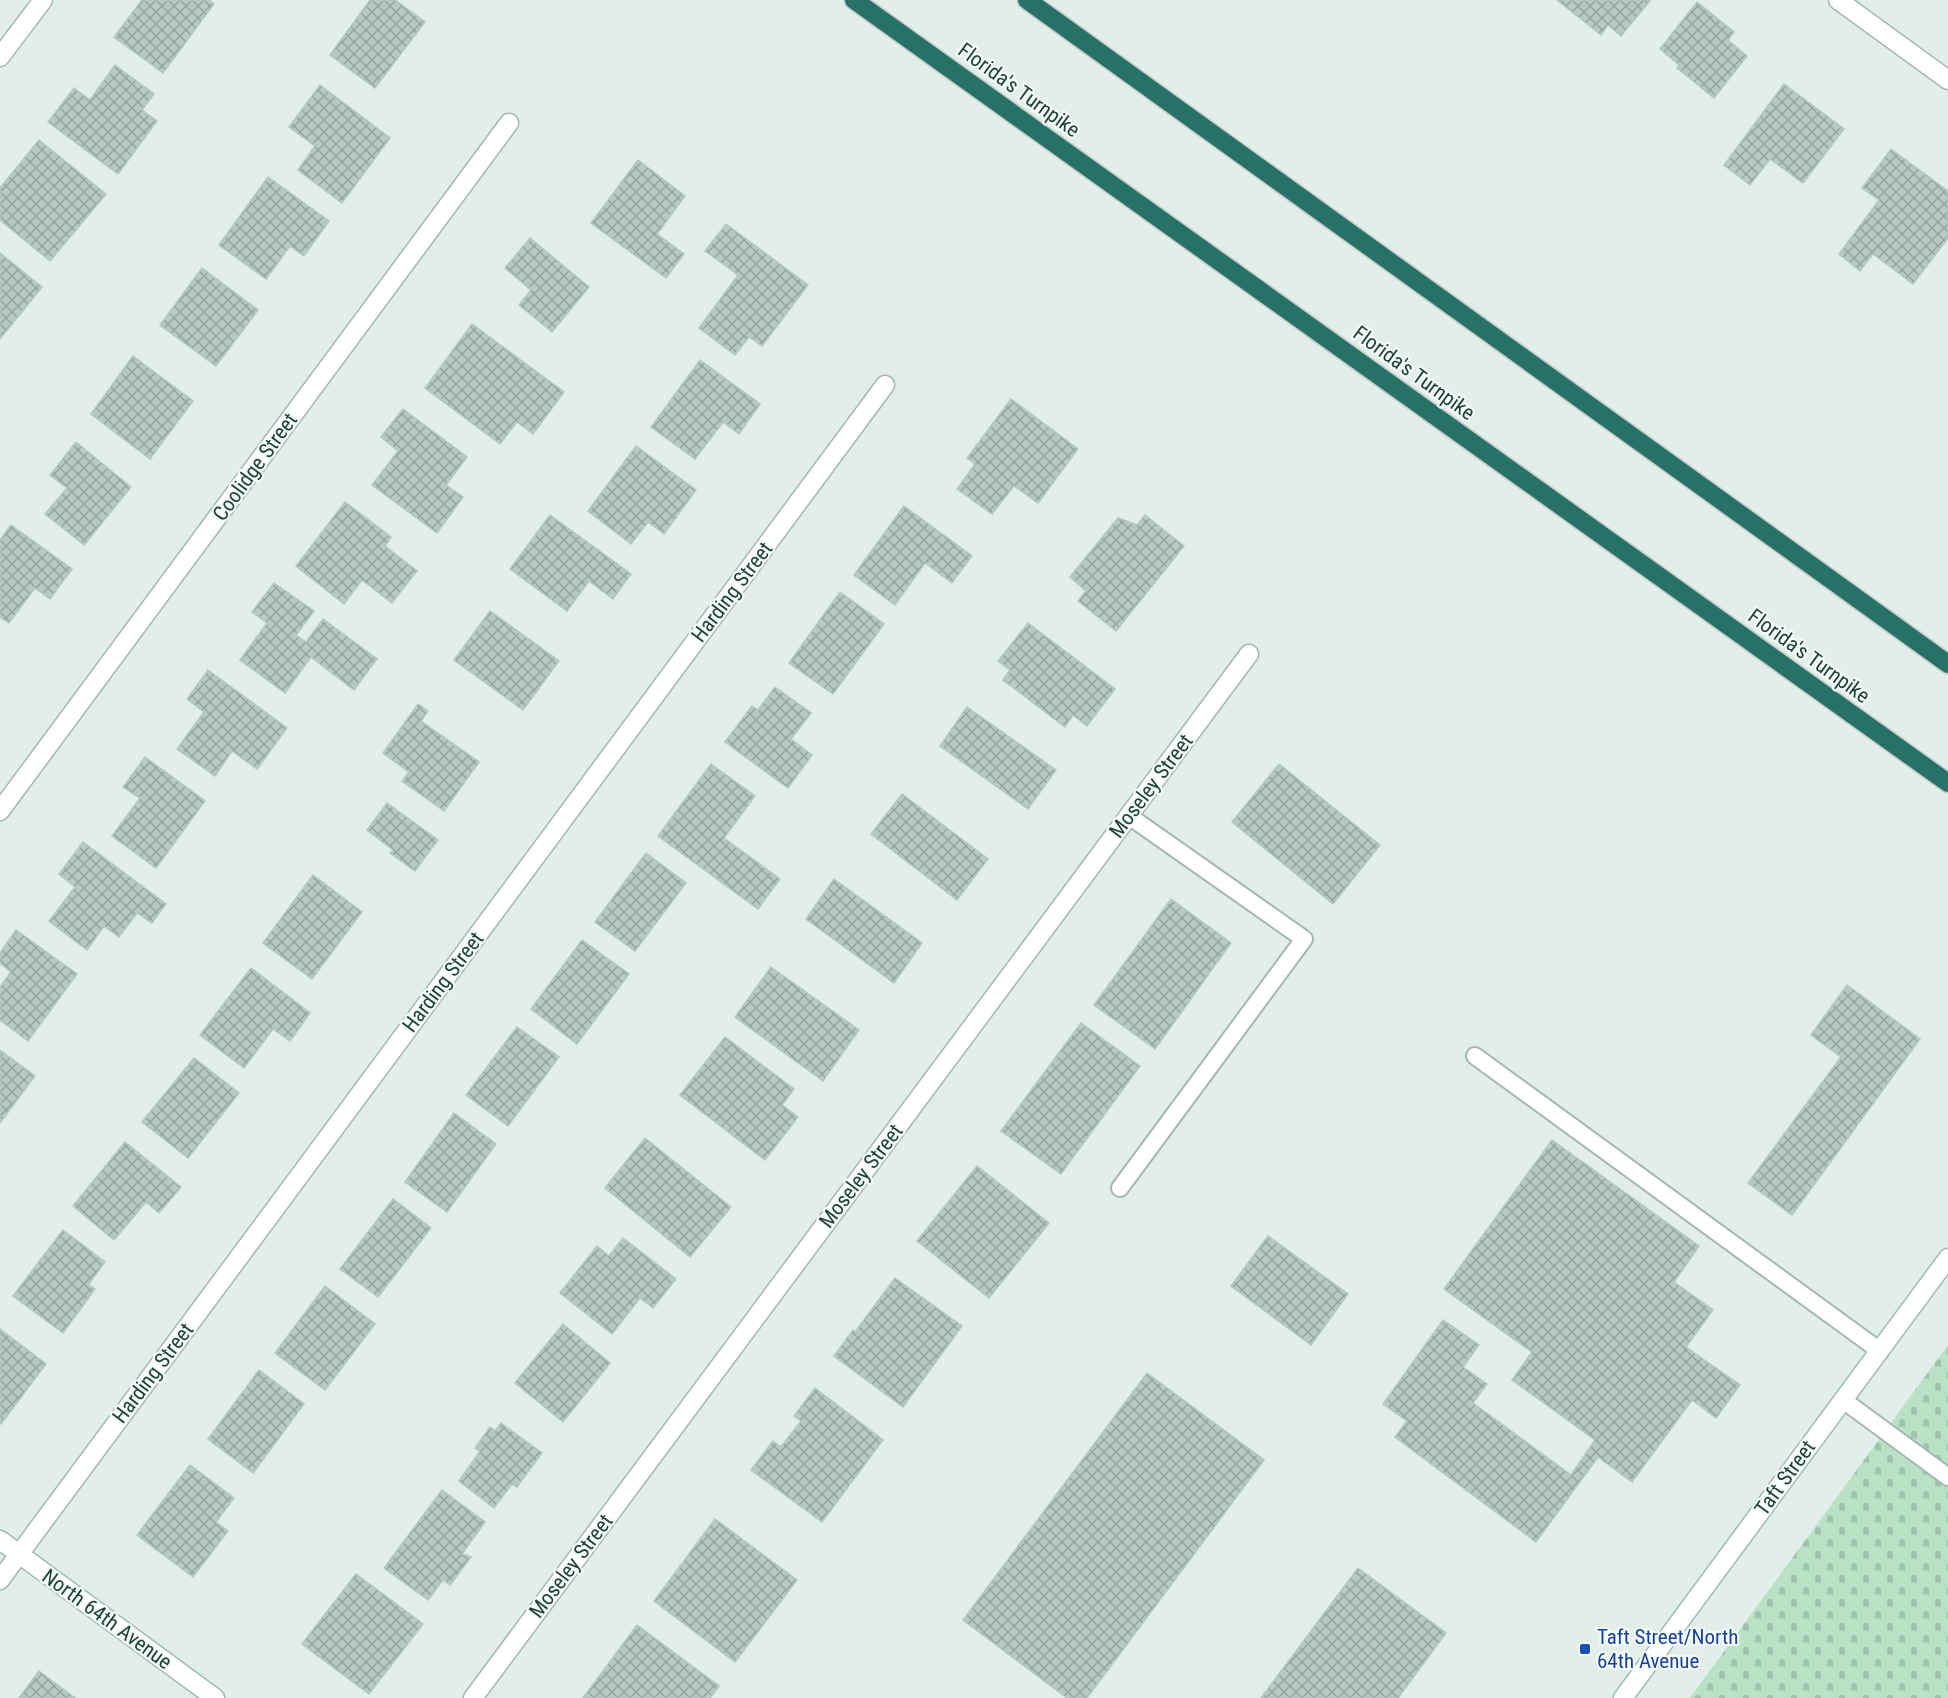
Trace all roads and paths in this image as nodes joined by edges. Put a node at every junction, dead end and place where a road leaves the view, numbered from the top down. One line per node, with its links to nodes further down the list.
1 (43, 0): 5 (street)
2 (854, 0): 11 (highway, Florida's Turnpike)
3 (1027, 0): 10 (highway)
4 (1838, 0): 6 (street)
5 (0, 57)
6 (1948, 80)
7 (509, 123): 12 (street, Coolidge Street)
8 (885, 385): 21 (street, Harding Street)
9 (1249, 654): 13 (street, Moseley Street)
10 (1948, 664)
11 (1948, 783)
12 (0, 811)
13 (1129, 816): 15 (lane); 24 (street, Moseley Street)
14 (1475, 1056): 17 (lane)
15 (1120, 1188)
16 (1948, 1258): 17 (street, Taft Street)
17 (1880, 1351): 18 (street, Taft Street)
18 (1843, 1400): 19 (lane); 25 (street, Taft Street)
19 (1948, 1477)
20 (0, 1540): 21 (street, North 64th Avenue)
21 (19, 1554): 22 (street, Harding Street); 23 (street, North 64th Avenue)
22 (0, 1580)
23 (215, 1698)
24 (473, 1698)
25 (1623, 1698)

